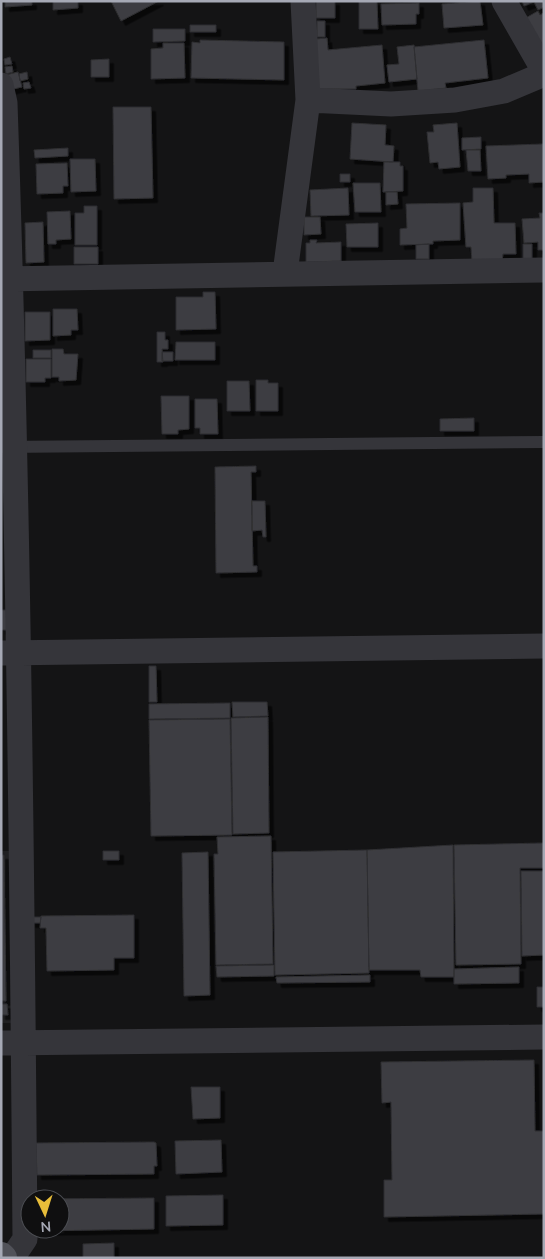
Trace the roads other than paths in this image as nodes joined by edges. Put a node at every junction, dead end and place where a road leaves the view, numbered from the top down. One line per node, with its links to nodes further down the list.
1 (303, 1): 5 (street)
2 (504, 1): 3 (street)
3 (544, 72): 5 (street)
4 (1, 85): 8 (street)
5 (308, 100): 7 (street)
6 (544, 270): 7 (street)
7 (285, 273): 8 (street)
8 (6, 279): 10 (street)
9 (544, 442): 10 (lane)
10 (8, 447): 12 (street)
11 (544, 646): 12 (street)
12 (10, 653): 14 (street)
13 (544, 1037): 14 (street)
14 (12, 1043): 15 (street)
15 (12, 1258)

